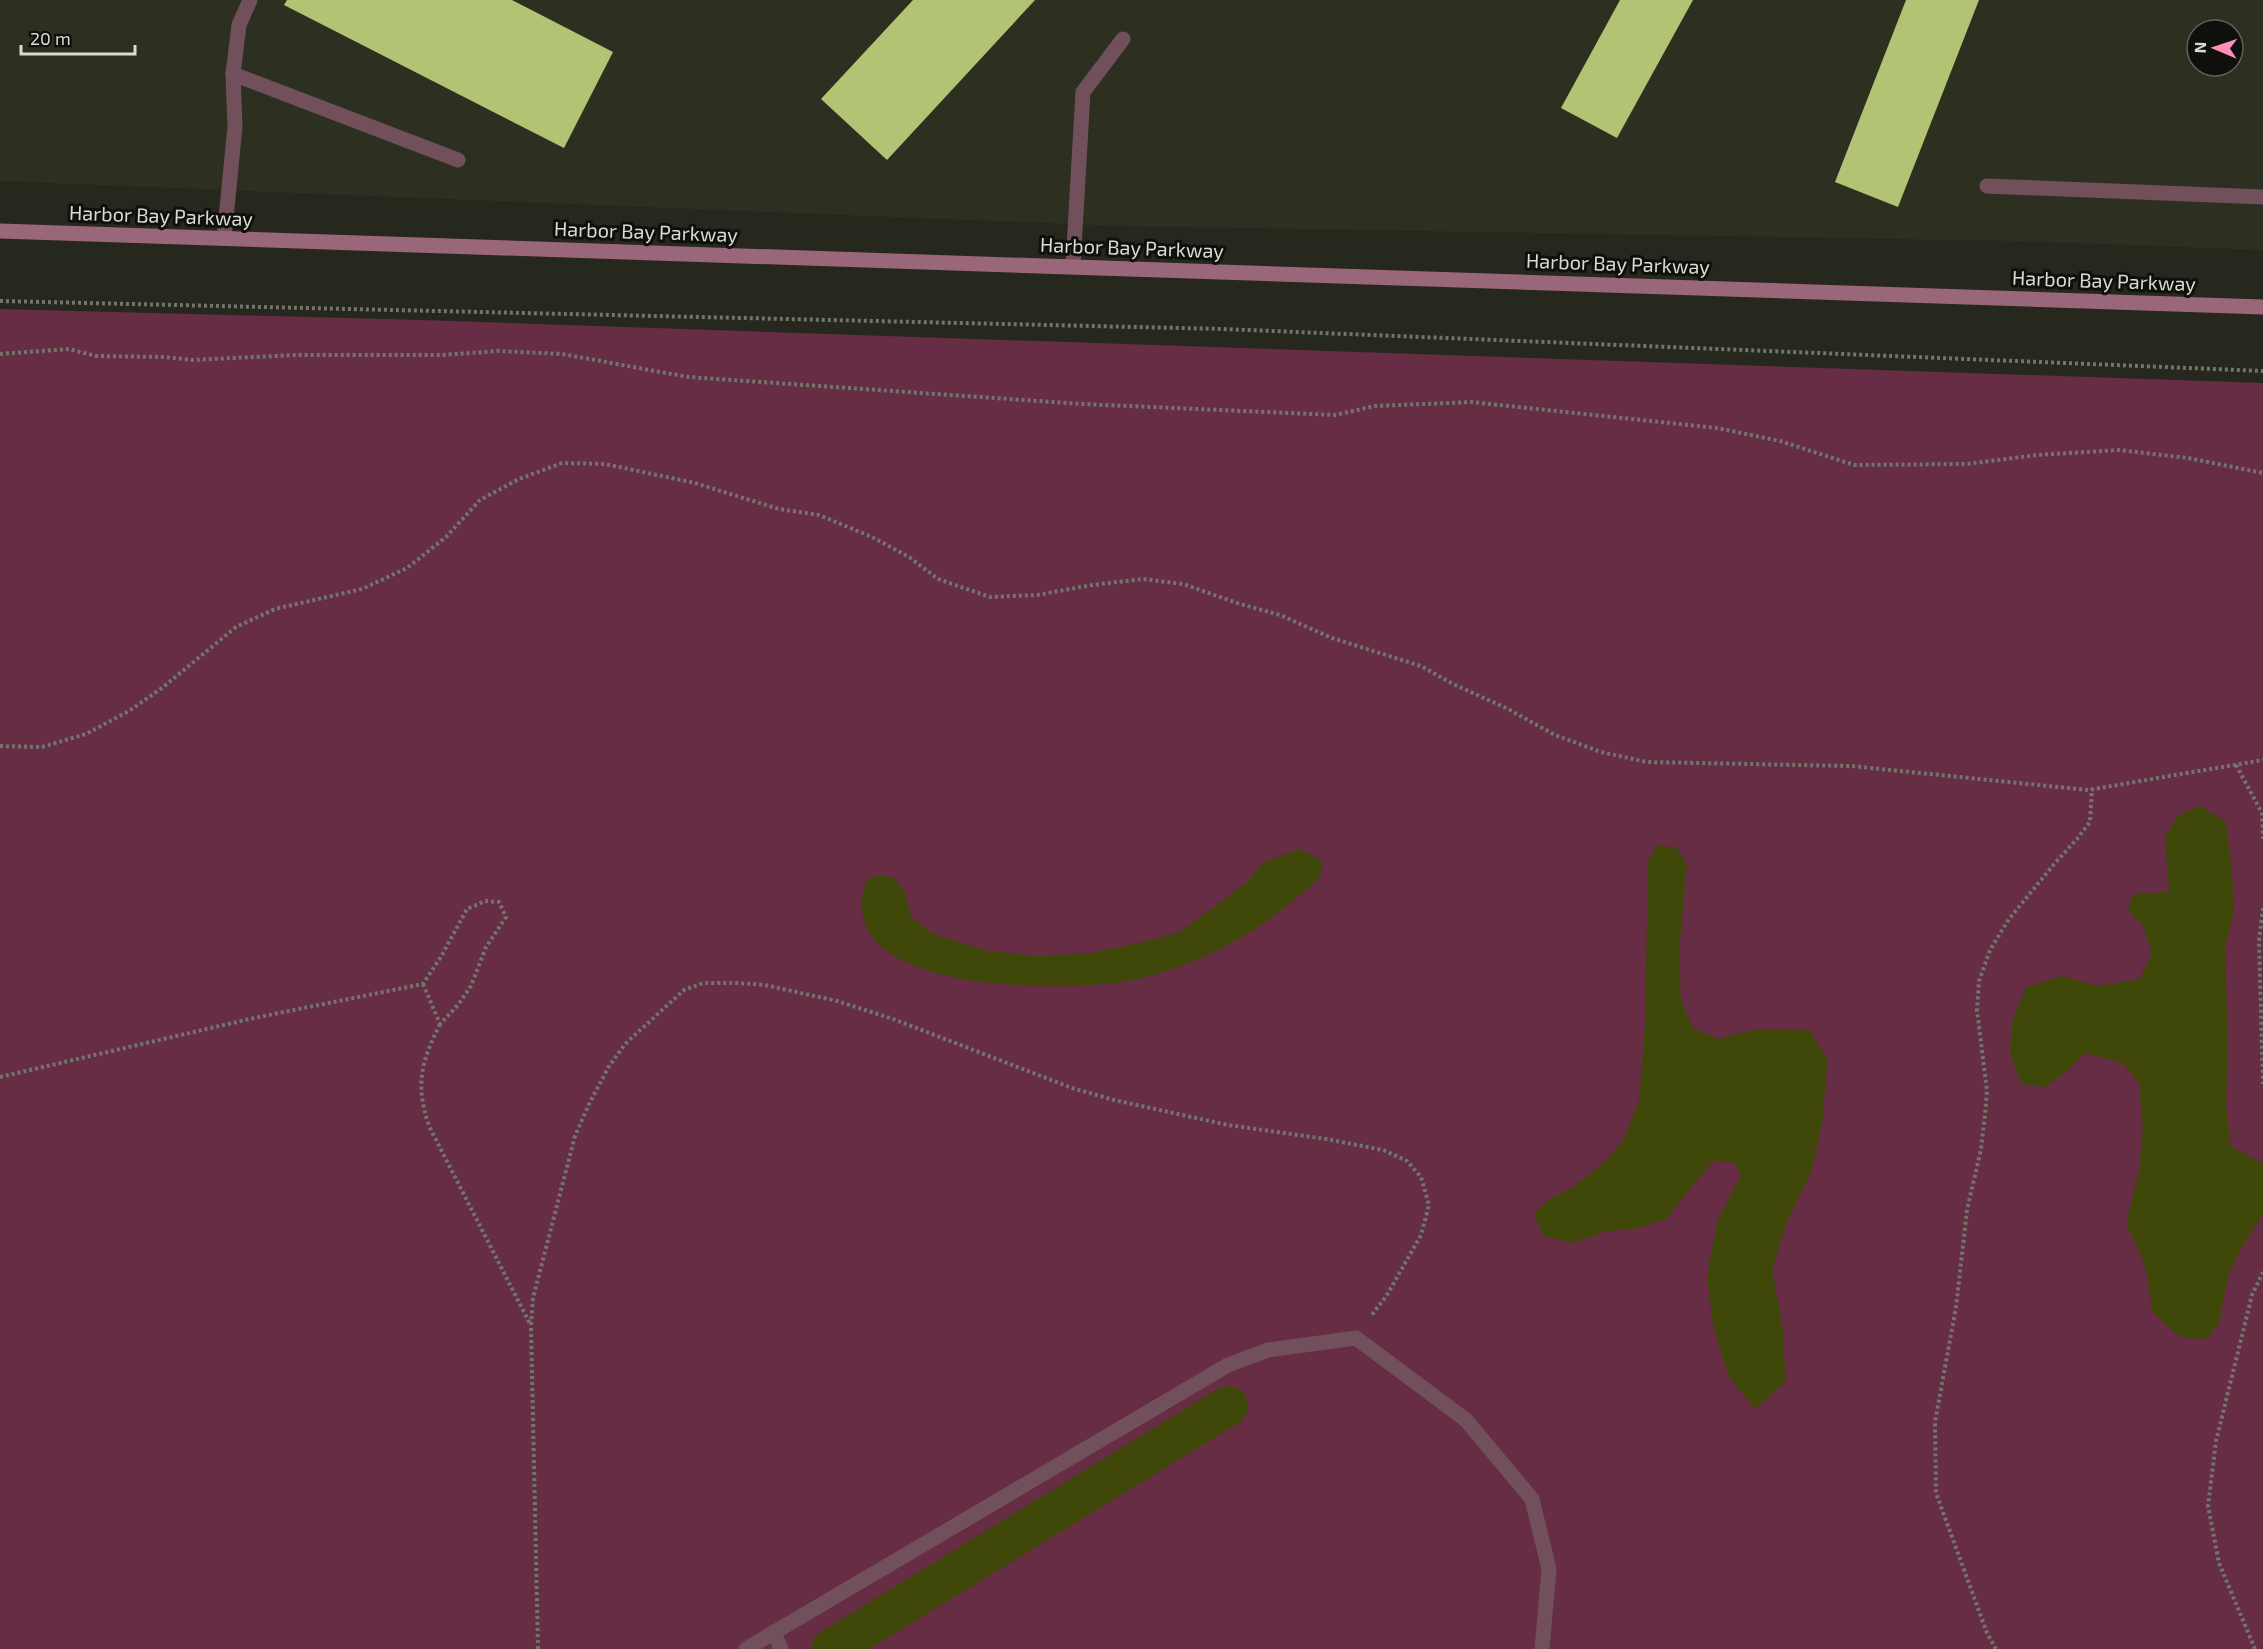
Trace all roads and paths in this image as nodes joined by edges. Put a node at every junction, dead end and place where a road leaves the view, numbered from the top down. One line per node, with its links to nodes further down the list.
1 (250, 0): 3 (lane)
2 (1123, 39): 9 (lane)
3 (233, 74): 4 (lane); 8 (lane)
4 (458, 160)
5 (1987, 186): 6 (lane)
6 (2263, 197)
7 (0, 231): 8 (main road, Harbor Bay Parkway)
8 (224, 238): 9 (main road, Harbor Bay Parkway)
9 (1073, 266): 11 (main road, Harbor Bay Parkway)
10 (0, 301): 13 (path)
11 (2263, 307)
12 (0, 354): 14 (path)
13 (2263, 371)
14 (2263, 473)
15 (0, 746): 18 (path)
16 (2263, 760): 17 (path)
17 (2236, 765): 18 (path); 19 (path)
18 (2092, 789): 33 (path)
19 (2263, 839)
20 (2263, 908): 24 (path)
21 (423, 984): 22 (path); 22 (path); 23 (path)
22 (440, 1024): 26 (path)
23 (0, 1077)
24 (2263, 1084)
25 (2263, 1272): 34 (path)
26 (531, 1326): 27 (path); 29 (path)
27 (1356, 1338): 28 (lane); 32 (lane)
28 (774, 1632): 30 (lane); 31 (lane)
29 (538, 1649)
30 (746, 1649)
31 (781, 1649)
32 (1542, 1649)
33 (1996, 1649)
34 (2255, 1649)

